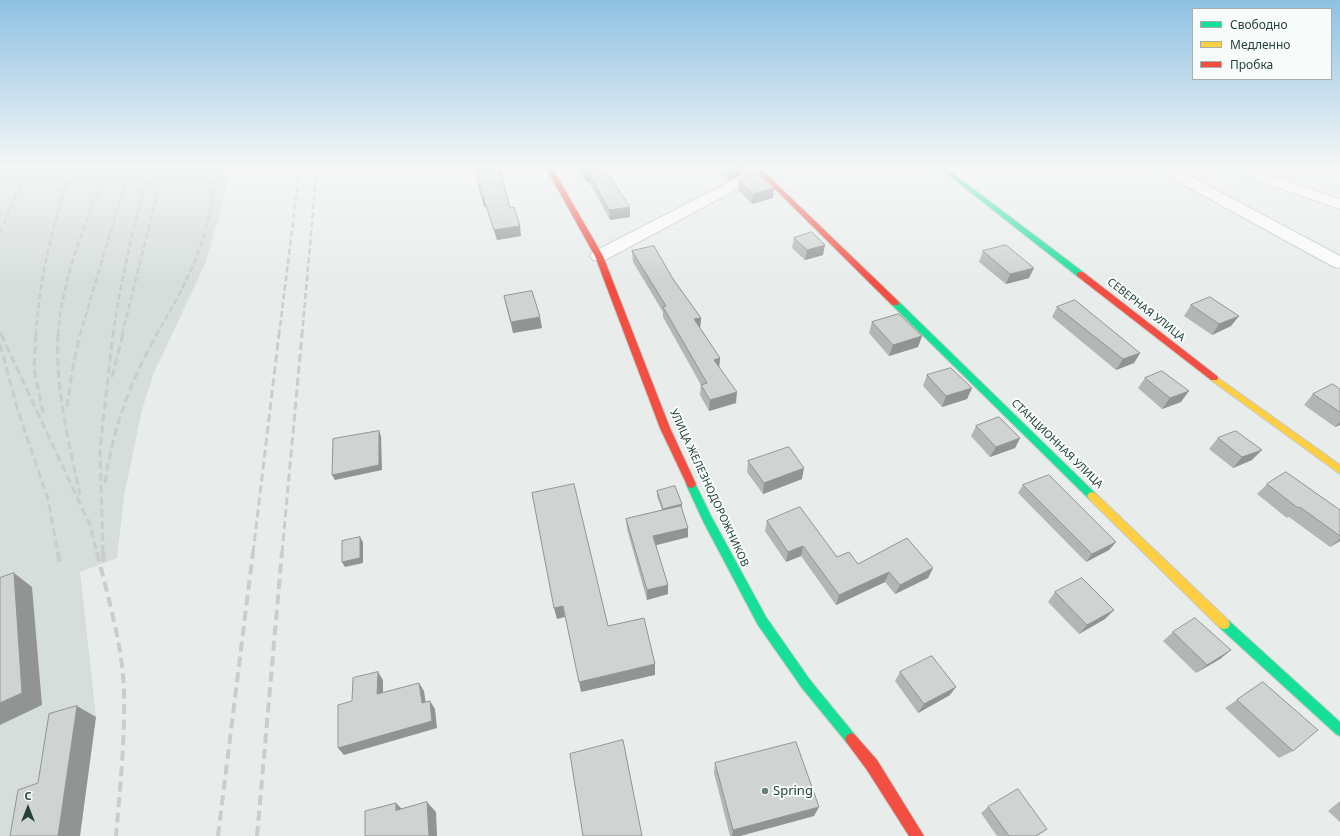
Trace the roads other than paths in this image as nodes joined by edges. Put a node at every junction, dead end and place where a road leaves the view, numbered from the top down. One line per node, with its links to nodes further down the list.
1 (570, 205): 6 (street, УЛИЦА ЖЕЛЕЗНОДОРОЖНИКОВ)
2 (697, 205): 6 (street)
3 (805, 205): 9 (street, СТАНЦИОННАЯ УЛИЦА)
4 (990, 205): 8 (street, СЕВЕРНАЯ УЛИЦА)
5 (1241, 205): 7 (street)
6 (599, 256): 10 (street, УЛИЦА ЖЕЛЕЗНОДОРОЖНИКОВ)
7 (1340, 263)
8 (1340, 470)
9 (1340, 730)
10 (917, 836)

